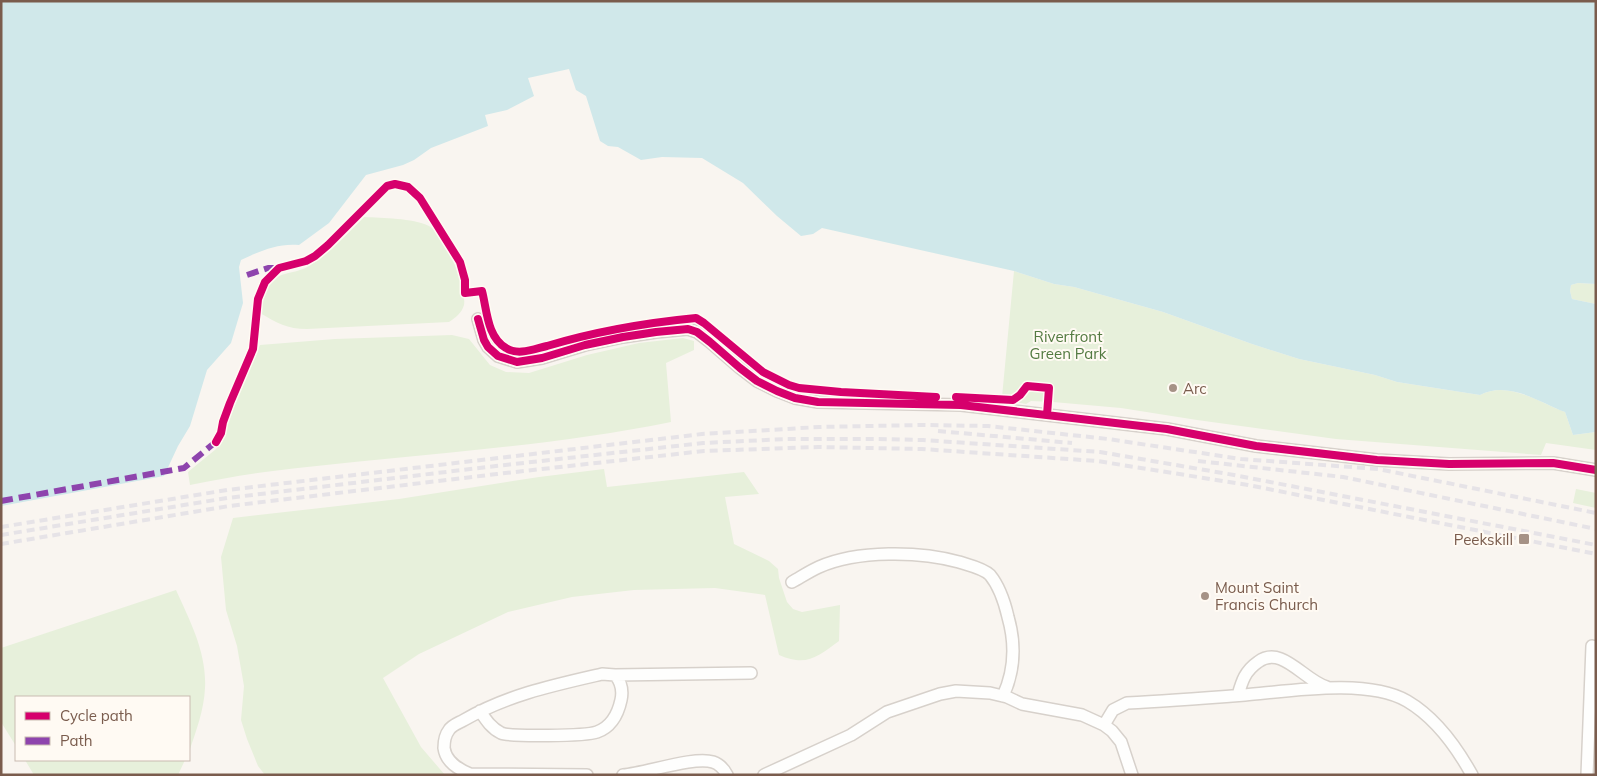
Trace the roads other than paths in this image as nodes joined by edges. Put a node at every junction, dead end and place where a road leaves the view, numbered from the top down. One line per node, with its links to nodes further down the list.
1 (478, 319): 2 (street)
2 (1596, 470)
3 (792, 582): 9 (street)
4 (1594, 646): 18 (street)
5 (750, 673): 6 (street)
6 (615, 675): 10 (street); 10 (street)
7 (1331, 688): 8 (street); 8 (street); 17 (street)
8 (1238, 695): 11 (street)
9 (1004, 696): 11 (street); 15 (street)
10 (480, 711): 12 (street)
11 (1104, 725): 16 (street)
12 (587, 775)
13 (623, 775): 14 (street)
14 (727, 775)
15 (764, 775)
16 (1132, 775)
17 (1472, 775)
18 (1587, 775)

